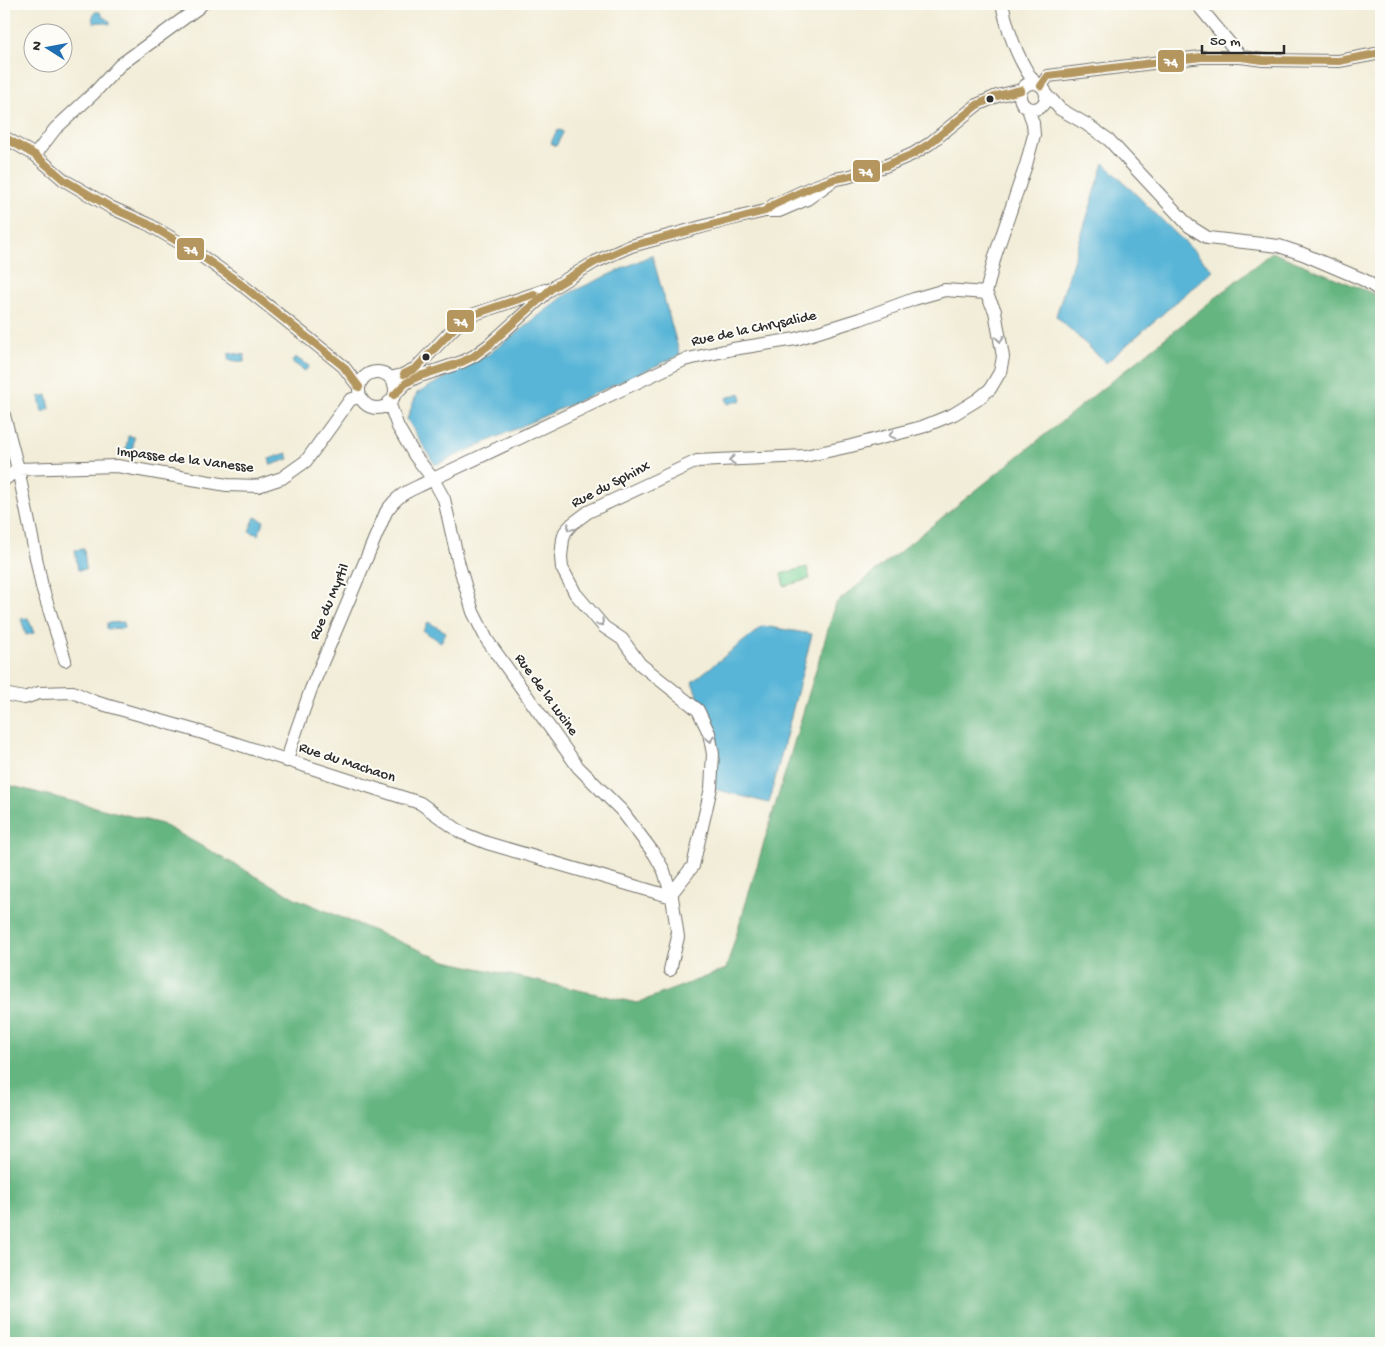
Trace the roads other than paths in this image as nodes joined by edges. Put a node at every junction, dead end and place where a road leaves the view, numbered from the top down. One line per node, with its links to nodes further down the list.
1 (202, 4): 8 (street)
2 (1002, 4): 6 (street)
3 (1197, 4): 5 (street)
4 (1381, 53): 5 (street)
5 (1241, 57): 6 (street)
6 (1033, 96): 9 (street); 10 (street); 11 (street)
7 (4, 137): 8 (street)
8 (35, 155): 12 (street)
9 (552, 288): 14 (street); 15 (street)
10 (1381, 291)
11 (986, 293): 20 (street, Rue de la Chrysalide); 25 (street, Rue du Sphinx, one-way to 25)
12 (343, 366): 13 (street); 16 (street, Rue de la Lucine)
13 (368, 374): 14 (street); 16 (street)
14 (390, 378): 15 (street)
15 (392, 398): 16 (street); 18 (street, Rue de la Lucine)
16 (366, 399): 18 (street, Rue de la Lucine); 19 (street, Impasse de la Vanesse)
17 (4, 415): 19 (street)
18 (398, 427): 20 (street, Rue de la Lucine)
19 (18, 469): 21 (street); 22 (street)
20 (433, 479): 24 (street, Rue du Myrtil); 25 (street, Rue de la Lucine)
21 (4, 480)
22 (65, 660)
23 (4, 694): 24 (street, Rue du Machaon)
24 (287, 761): 25 (street, Rue du Machaon)
25 (671, 896): 26 (street, Rue de la Lucine)
26 (670, 970)

